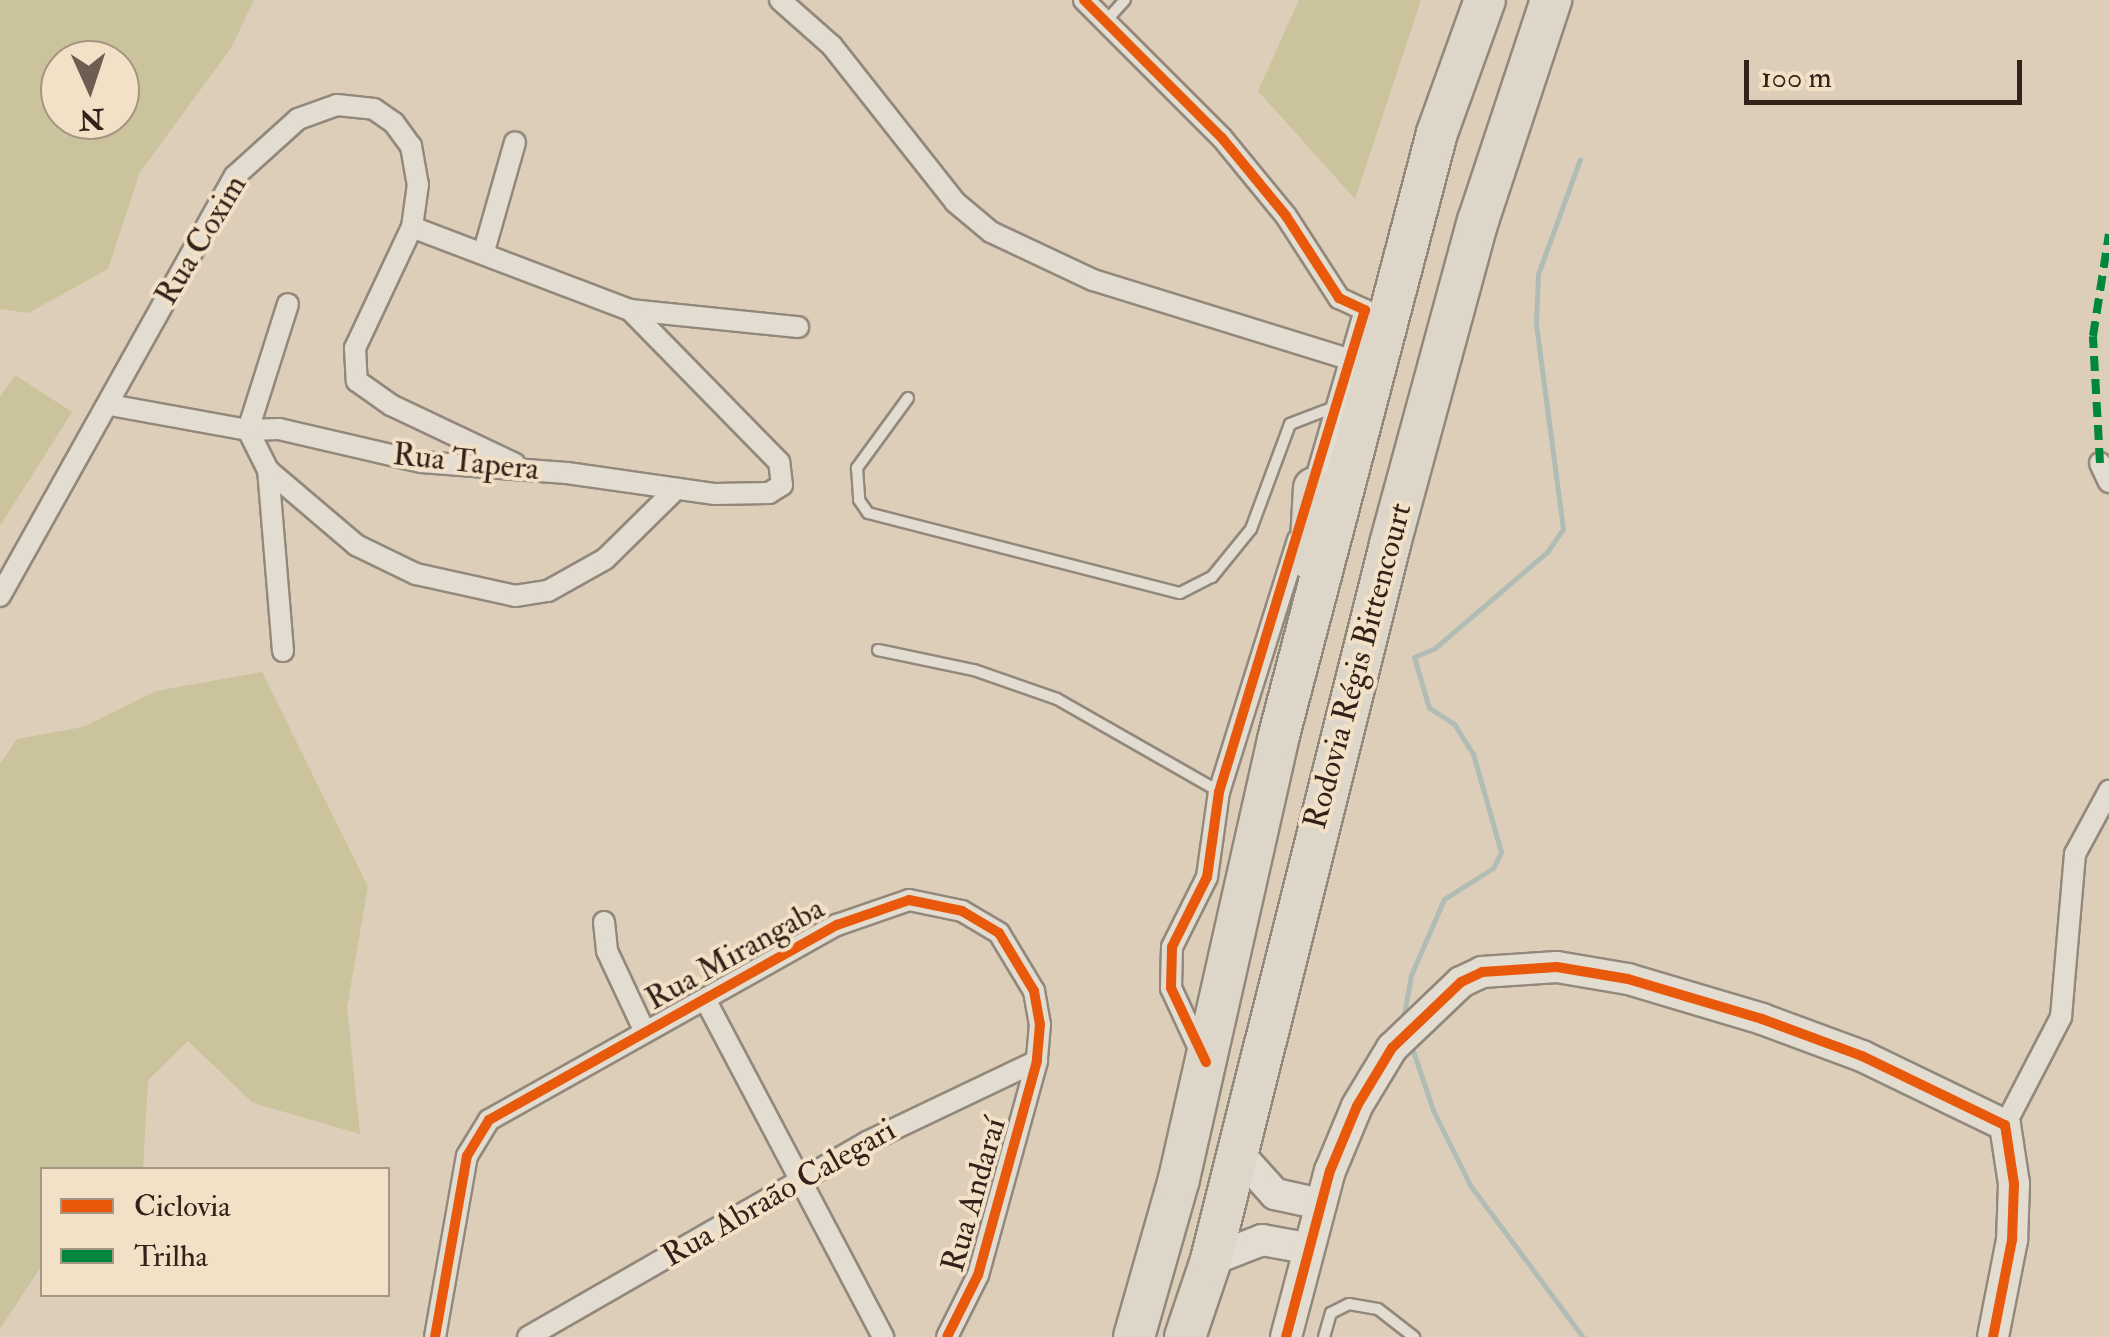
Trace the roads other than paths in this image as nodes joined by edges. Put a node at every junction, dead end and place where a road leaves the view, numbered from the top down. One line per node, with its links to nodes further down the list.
1 (780, 0): 15 (street)
2 (1084, 0): 6 (street)
3 (1126, 0): 6 (lane)
4 (1485, 0): 7 (highway, Rodovia Régis Bittencourt)
5 (1551, 0): 36 (highway, Rodovia Régis Bittencourt)
6 (1106, 21): 13 (street)
7 (1438, 133): 13 (highway); 27 (highway, Rodovia Régis Bittencourt)
8 (515, 142): 10 (street)
9 (412, 227): 10 (street); 17 (street, Rua Coxim); 20 (street, Rua Coxim)
10 (484, 251): 12 (street)
11 (288, 304): 19 (street)
12 (630, 310): 14 (street); 22 (street, Rua Tapera)
13 (1365, 310): 15 (street)
14 (798, 327)
15 (1351, 360): 18 (street)
16 (908, 398): 18 (lane)
17 (110, 404): 19 (street, Rua Tapera); 24 (street, Rua Coxim)
18 (1338, 406): 23 (street)
19 (248, 430): 20 (street, Rua Tapera); 21 (street)
20 (523, 468): 22 (street, Rua Tapera)
21 (268, 470): 22 (street); 26 (street)
22 (676, 488)
23 (1314, 488): 27 (highway); 29 (street)
24 (0, 596)
25 (878, 650): 29 (lane)
26 (282, 651)
27 (1278, 739): 34 (highway, Rodovia Régis Bittencourt)
28 (2109, 791): 35 (street)
29 (1219, 792): 34 (street)
30 (604, 922): 32 (street)
31 (706, 1001): 32 (street, Rua Mirangaba); 33 (street, Rua Mirangaba); 37 (street)
32 (645, 1032): 41 (street, Rua Mirangaba)
33 (1037, 1061): 37 (street, Rua Abraão Calegari); 44 (street, Rua Andaraí)
34 (1206, 1062): 45 (highway, Rodovia Régis Bittencourt)
35 (2005, 1125): 38 (street); 50 (street)
36 (1237, 1152): 38 (street); 40 (highway, Rodovia Régis Bittencourt)
37 (800, 1181): 42 (street, Rua Abraão Calegari); 43 (street)
38 (1320, 1204): 39 (street)
39 (1306, 1248): 40 (street); 47 (street)
40 (1211, 1260): 46 (highway, Rodovia Régis Bittencourt)
41 (435, 1337)
42 (528, 1337)
43 (883, 1337)
44 (948, 1337)
45 (1134, 1337)
46 (1185, 1337)
47 (1286, 1337)
48 (1324, 1337): 49 (lane)
49 (1414, 1337)
50 (1992, 1337)

